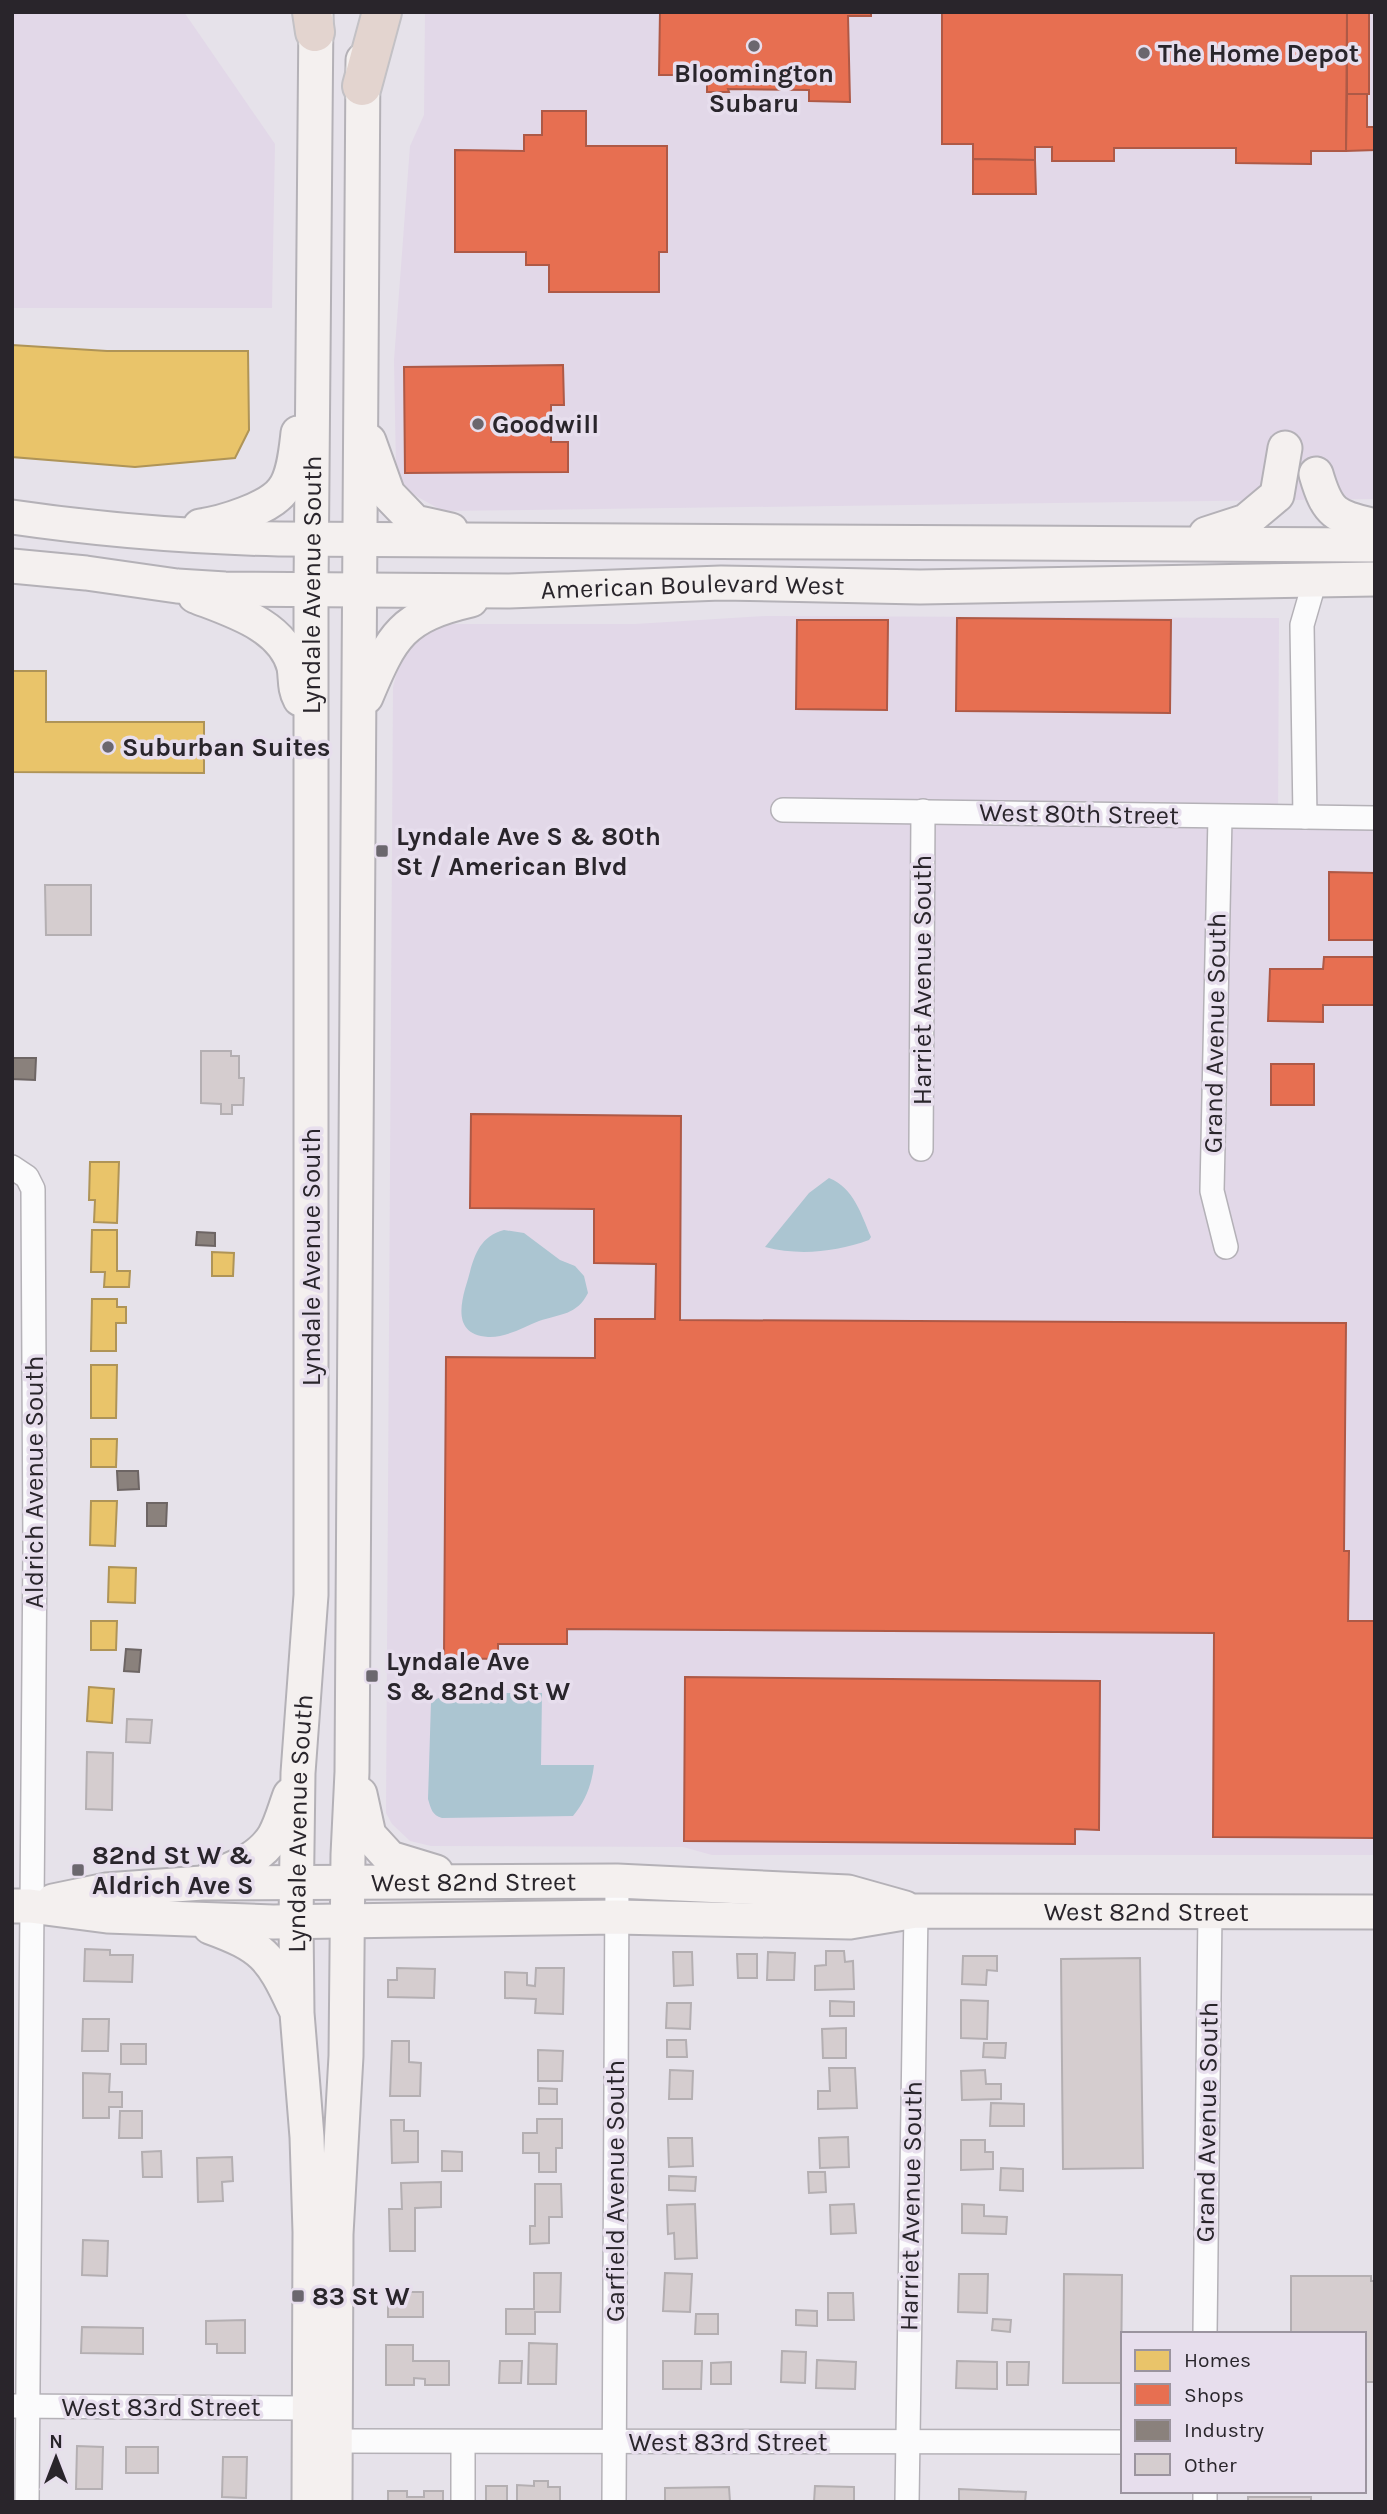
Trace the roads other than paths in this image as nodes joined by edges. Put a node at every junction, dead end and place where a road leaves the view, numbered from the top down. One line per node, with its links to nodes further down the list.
1 (365, 12): 4 (main road, Lyndale Avenue South)
2 (382, 12): 4 (highway)
3 (314, 19): 5 (main road, Lyndale Avenue South)
4 (362, 86): 6 (main road, Lyndale Avenue South)
5 (313, 376): 11 (main road); 12 (main road, Lyndale Avenue South)
6 (360, 410): 13 (main road, Lyndale Avenue South); 14 (main road)
7 (1285, 448): 15 (main road)
8 (1316, 474): 10 (main road)
9 (12, 517): 11 (main road, American Boulevard West)
10 (1375, 526)
11 (152, 532): 12 (main road, American Boulevard West)
12 (311, 540): 13 (main road, American Boulevard West); 21 (main road, Lyndale Avenue South)
13 (360, 540): 14 (main road, American Boulevard West); 22 (main road, Lyndale Avenue South)
14 (508, 542): 15 (main road, American Boulevard West)
15 (1180, 543): 16 (main road, American Boulevard West)
16 (1375, 545)
17 (12, 566): 20 (main road, American Boulevard West)
18 (1375, 579): 19 (main road, American Boulevard West)
19 (1301, 581): 23 (main road, American Boulevard West); 29 (street)
20 (163, 584): 21 (main road, American Boulevard West); 25 (main road)
21 (311, 589): 22 (main road, American Boulevard West); 25 (main road, Lyndale Avenue South)
22 (360, 589): 23 (main road, American Boulevard West); 24 (main road, Lyndale Avenue South)
23 (509, 591): 24 (main road)
24 (360, 712): 34 (main road, Lyndale Avenue South)
25 (311, 720): 35 (main road, Lyndale Avenue South)
26 (783, 810): 27 (street, West 80th Street)
27 (923, 811): 28 (street, West 80th Street); 31 (street, Harriet Avenue South)
28 (1220, 817): 29 (street, West 80th Street); 33 (street, Grand Avenue South)
29 (1305, 817): 30 (street, West 80th Street)
30 (1375, 818)
31 (921, 1149)
32 (20, 1172): 41 (street, Aldrich Avenue South)
33 (1226, 1247)
34 (352, 1772): 37 (main road, Lyndale Avenue South); 40 (main road)
35 (298, 1773): 38 (main road); 39 (main road, Lyndale Avenue South)
36 (617, 1881): 40 (main road, West 82nd Street); 42 (main road, West 82nd Street); 45 (street, Garfield Avenue South)
37 (347, 1882): 39 (main road, West 82nd Street); 40 (main road, West 82nd Street); 48 (main road, Lyndale Avenue South)
38 (202, 1883): 39 (main road, West 82nd Street); 41 (main road, West 82nd Street)
39 (297, 1883): 47 (main road, Lyndale Avenue South)
40 (479, 1883)
41 (21, 1906): 46 (main road, West 82nd Street); 51 (street, Aldrich Avenue South)
42 (916, 1911): 43 (main road, West 82nd Street); 45 (main road, West 82nd Street); 56 (street, Harriet Avenue South)
43 (1210, 1911): 44 (main road, West 82nd Street); 50 (street, Grand Avenue South)
44 (1375, 1912)
45 (617, 1917): 48 (main road, West 82nd Street); 55 (street, Garfield Avenue South)
46 (191, 1920): 47 (main road, West 82nd Street); 49 (main road)
47 (296, 1922): 48 (main road, West 82nd Street); 49 (main road, Lyndale Avenue South)
48 (347, 1922): 53 (main road, Lyndale Avenue South)
49 (297, 2013): 52 (main road, Lyndale Avenue South)
50 (1205, 2332)
51 (20, 2406): 52 (street, West 83rd Street); 58 (street, Aldrich Avenue South)
52 (309, 2408): 59 (main road, Lyndale Avenue South)
53 (334, 2441): 54 (street, West 83rd Street); 60 (main road, Lyndale Avenue South)
54 (463, 2442): 55 (street, West 83rd Street); 61 (street)
55 (614, 2442): 56 (street, West 83rd Street); 62 (street, Garfield Avenue South)
56 (908, 2442): 57 (street, West 83rd Street); 63 (street, Harriet Avenue South)
57 (1121, 2442)
58 (27, 2502)
59 (309, 2502)
60 (335, 2502)
61 (463, 2502)
62 (614, 2502)
63 (907, 2502)

